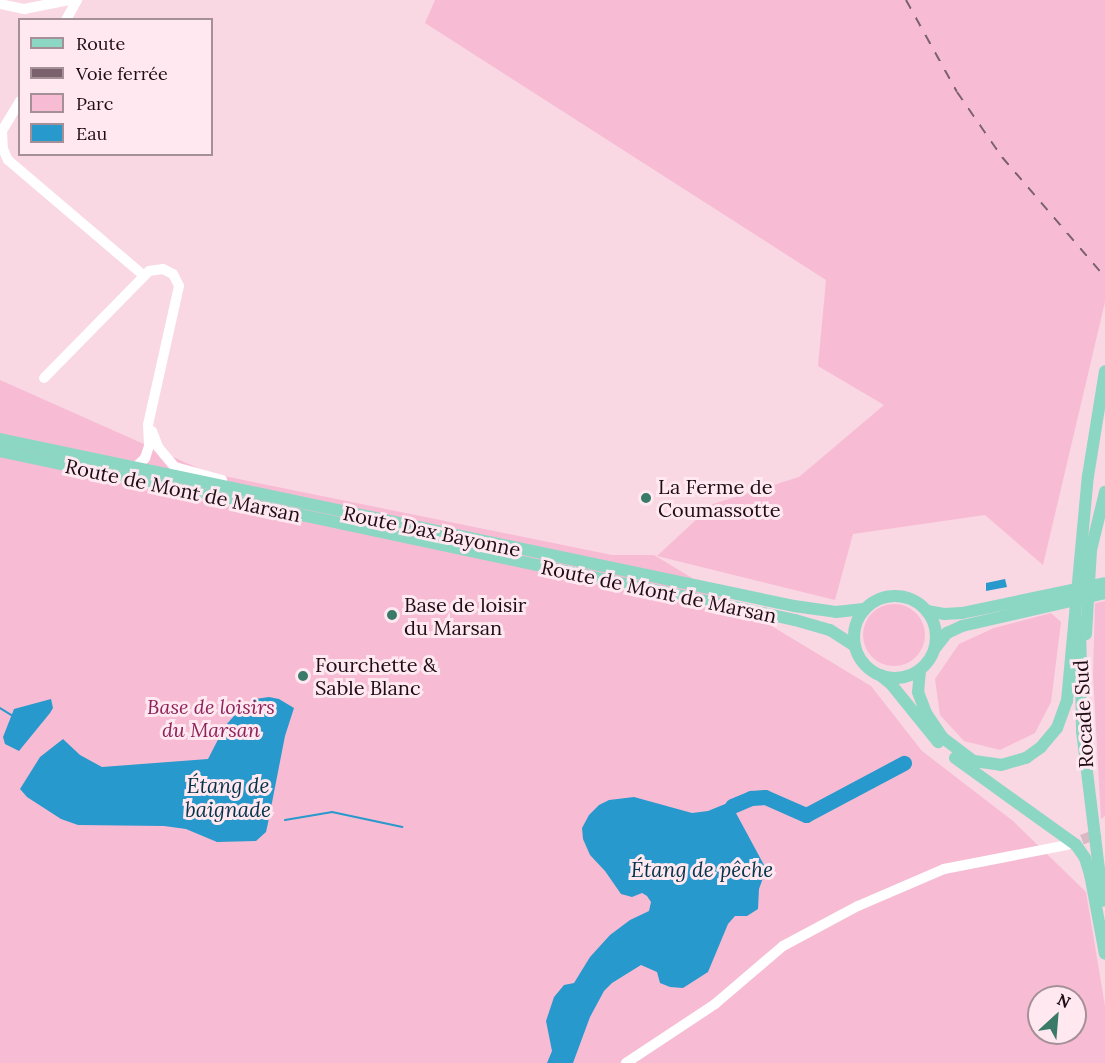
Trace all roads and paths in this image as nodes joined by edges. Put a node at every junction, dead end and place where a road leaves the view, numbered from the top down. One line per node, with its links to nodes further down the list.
1 (69, 0): 3 (street)
2 (77, 0): 4 (street)
3 (0, 4)
4 (67, 18)
5 (18, 104): 6 (street)
6 (143, 275): 8 (street); 9 (street)
7 (1105, 371): 15 (main road)
8 (44, 378)
9 (152, 413): 12 (street); 14 (street)
10 (0, 439): 12 (main road, Route Dax Bayonne)
11 (0, 451): 20 (main road, Route de Mont de Marsan)
12 (135, 468): 14 (main road, Route Dax Bayonne)
13 (1105, 492): 15 (main road)
14 (299, 503): 17 (main road, Route Dax Bayonne)
15 (1085, 563): 19 (main road)
16 (1105, 586): 18 (main road); 21 (main road)
17 (864, 609): 18 (main road); 20 (main road)
18 (927, 611): 21 (main road)
19 (1079, 622): 22 (main road); 25 (main road, Rocade Sud)
20 (855, 646): 23 (main road)
21 (936, 647): 22 (main road)
22 (920, 670): 23 (main road)
23 (880, 675): 26 (main road)
24 (1068, 845): 27 (street)
25 (1105, 912)
26 (1105, 954)
27 (626, 1063)

